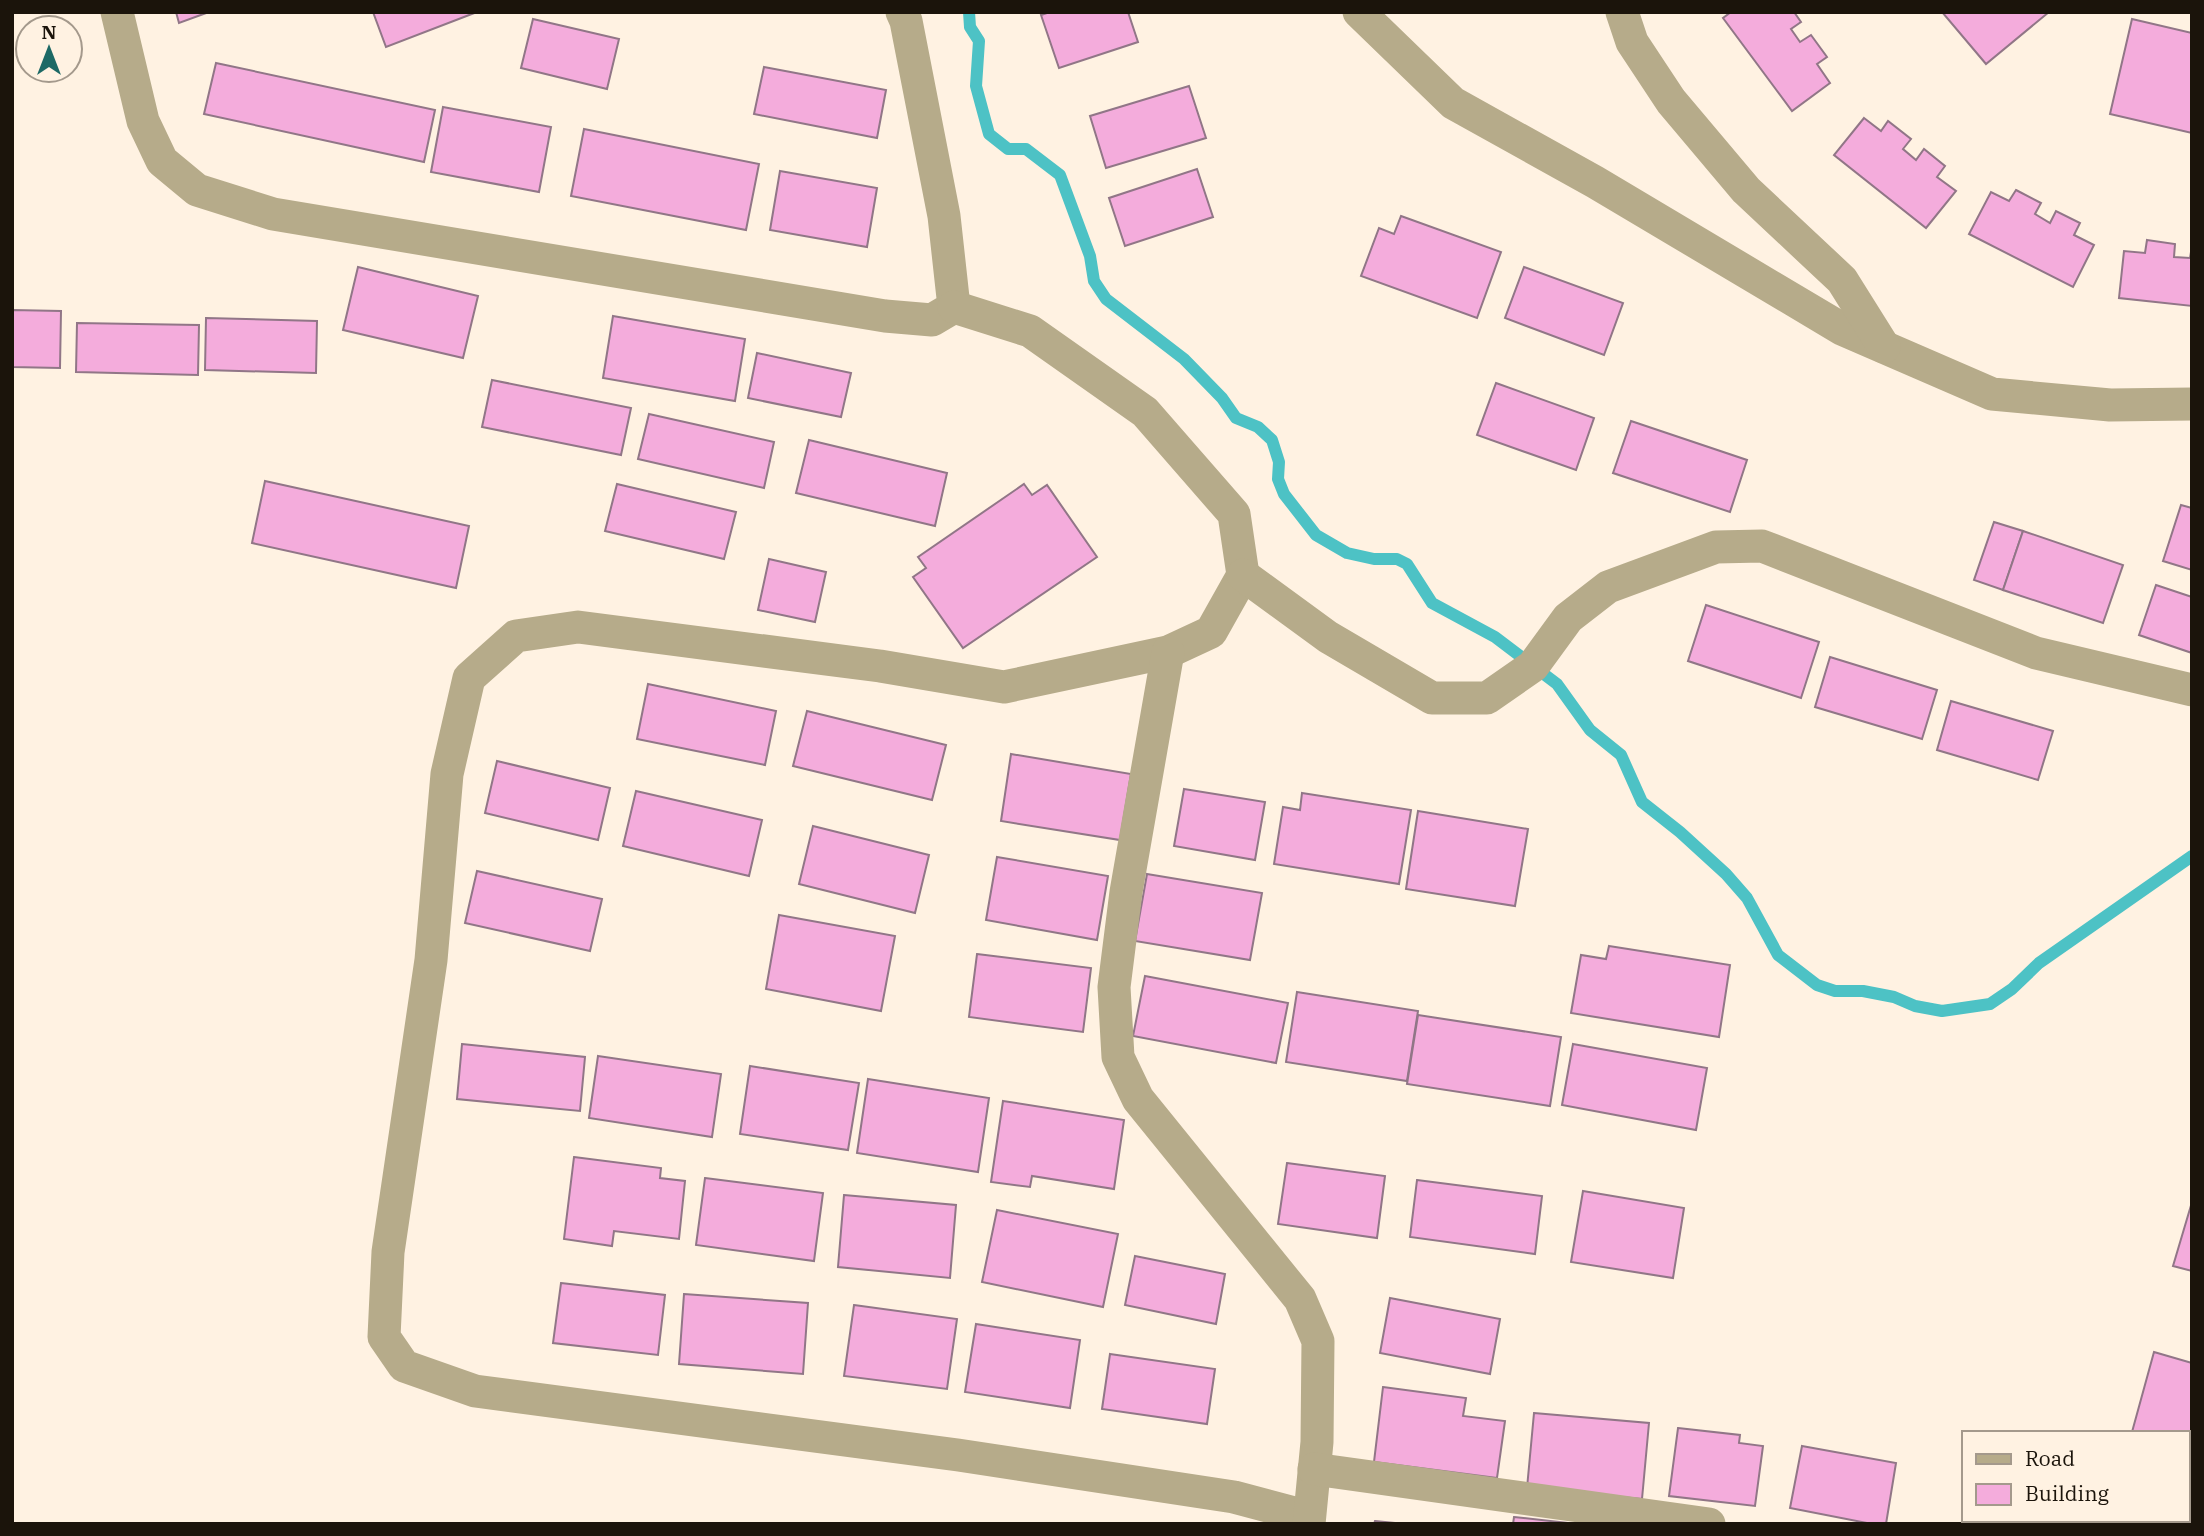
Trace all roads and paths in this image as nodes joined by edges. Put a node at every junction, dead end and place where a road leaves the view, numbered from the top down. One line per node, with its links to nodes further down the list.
1 (117, 12): 5 (street)
2 (902, 12): 5 (street)
3 (1359, 12): 6 (street)
4 (1622, 12): 6 (street)
5 (954, 307): 8 (street)
6 (1884, 347): 7 (street)
7 (2192, 404)
8 (1243, 575): 9 (street); 10 (street)
9 (1168, 652): 11 (street); 12 (street)
10 (2192, 690)
11 (1314, 1469): 12 (street); 13 (street)
12 (1309, 1520)
13 (1709, 1524)

